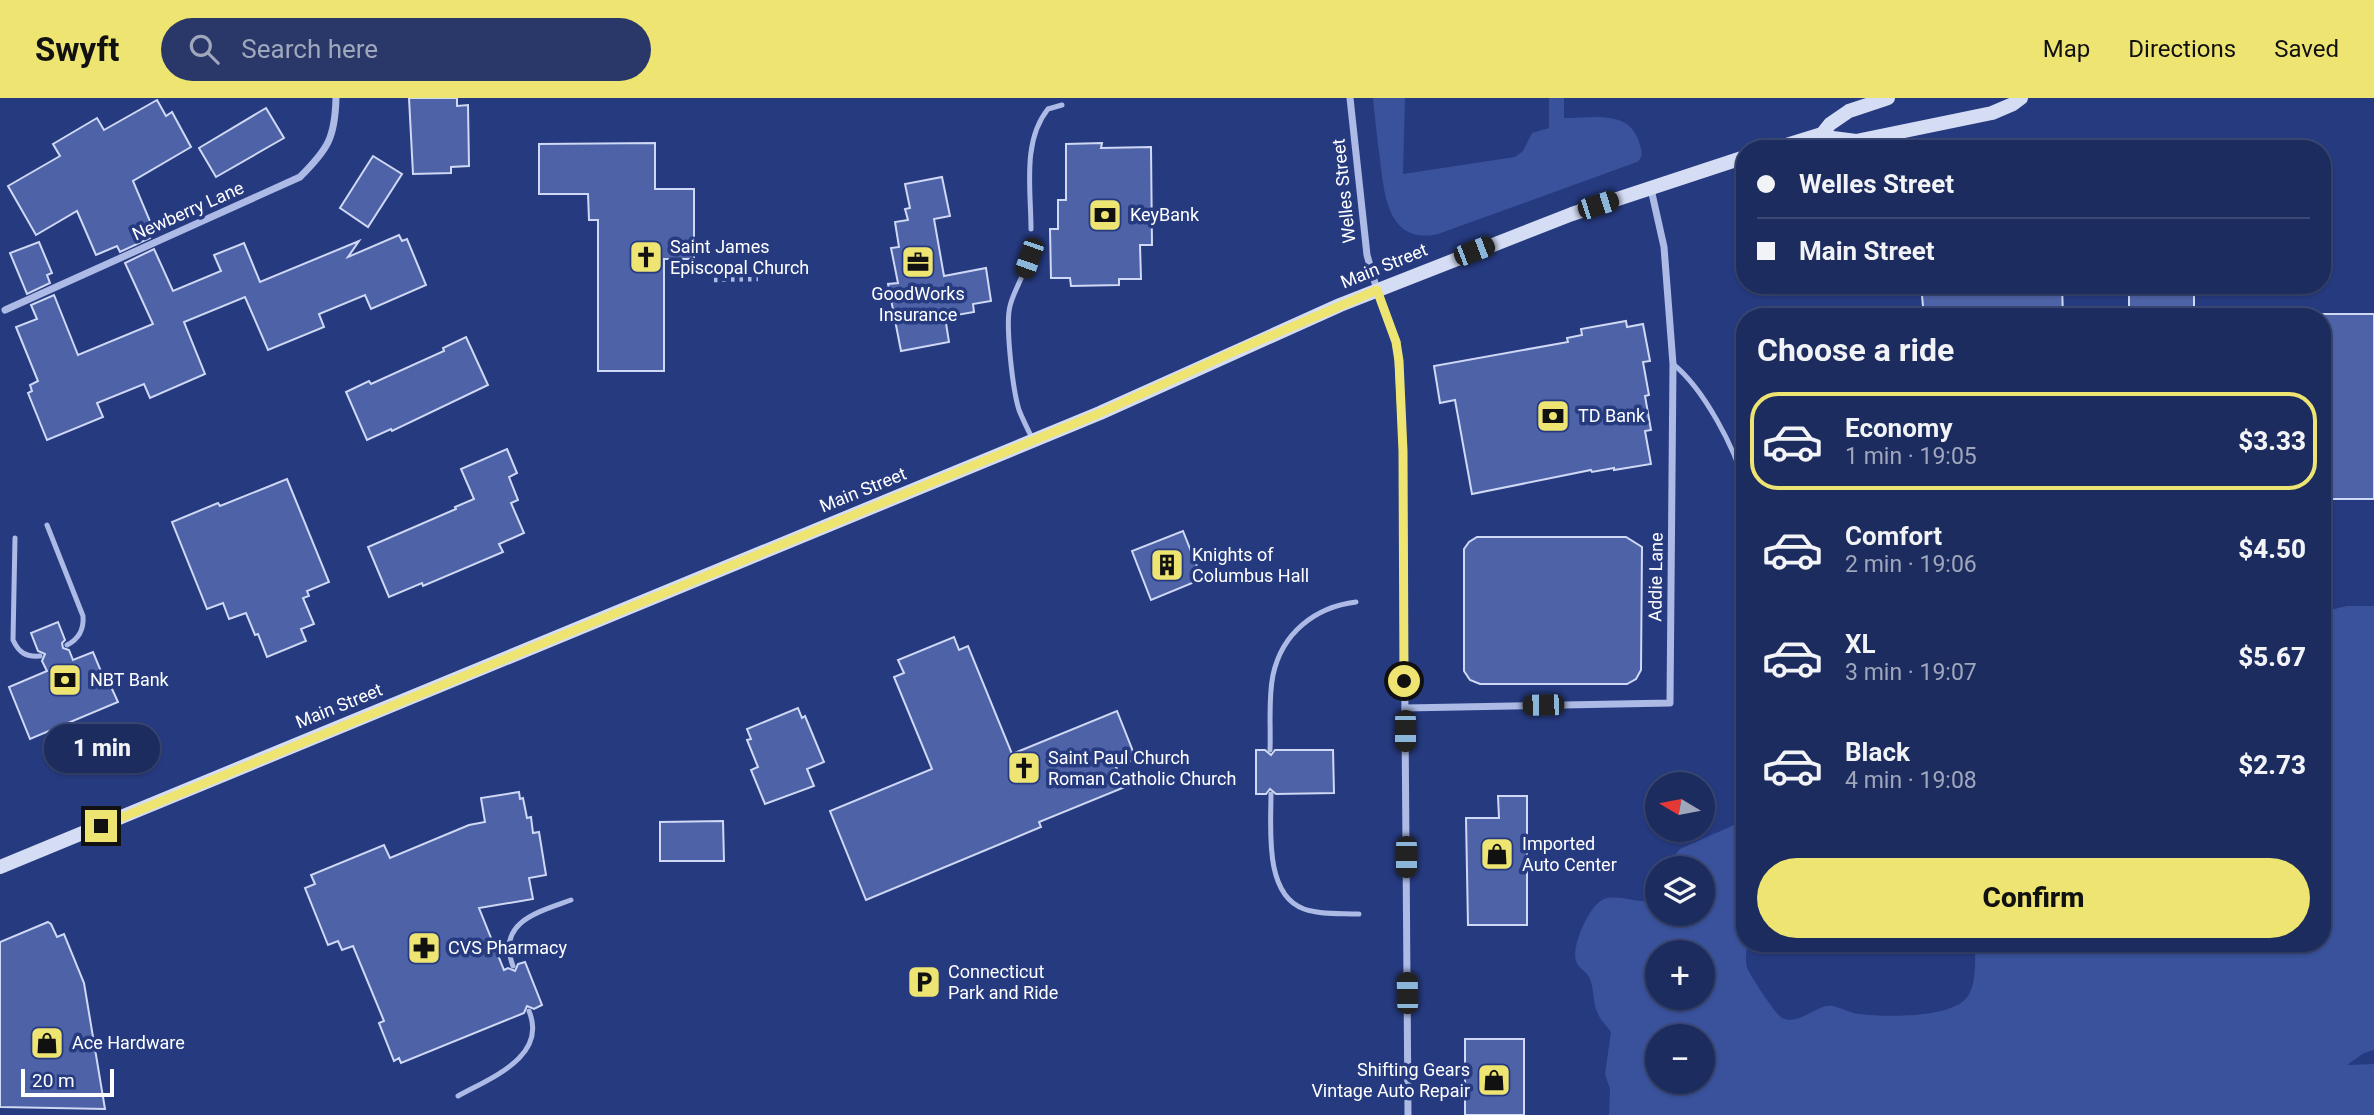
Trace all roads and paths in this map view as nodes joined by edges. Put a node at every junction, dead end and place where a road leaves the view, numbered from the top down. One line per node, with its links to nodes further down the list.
1 (336, 98): 17 (street, Newberry Lane)
2 (1350, 98): 16 (street, Welles Street)
3 (1888, 98): 6 (main road)
4 (2021, 98): 9 (main road)
5 (1062, 105): 12 (lane)
6 (1822, 134): 7 (main road); 8 (main road)
7 (1802, 140)
8 (1848, 140)
9 (1861, 140)
10 (1736, 160): 11 (main road, Main Street)
11 (1651, 188): 16 (main road, Main Street); 18 (street, Addie Lane)
12 (1031, 229)
13 (1029, 249): 19 (lane)
14 (758, 279): 15 (path)
15 (713, 280)
16 (1377, 290): 19 (main road, Main Street); 26 (street, Welles Street)
17 (5, 310)
18 (1673, 364): 20 (lane); 26 (street, Addie Lane)
19 (1033, 440): 29 (main road, Main Street)
20 (1736, 461)
21 (47, 526): 24 (lane)
22 (15, 538): 25 (lane)
23 (1356, 602): 27 (lane)
24 (67, 645)
25 (40, 656)
26 (1405, 708): 35 (street, Welles Street)
27 (1270, 750)
28 (1270, 794): 31 (lane)
29 (0, 867)
30 (571, 900): 32 (lane)
31 (1359, 914)
32 (513, 966)
33 (529, 1011): 34 (lane)
34 (458, 1096)
35 (1408, 1115)

